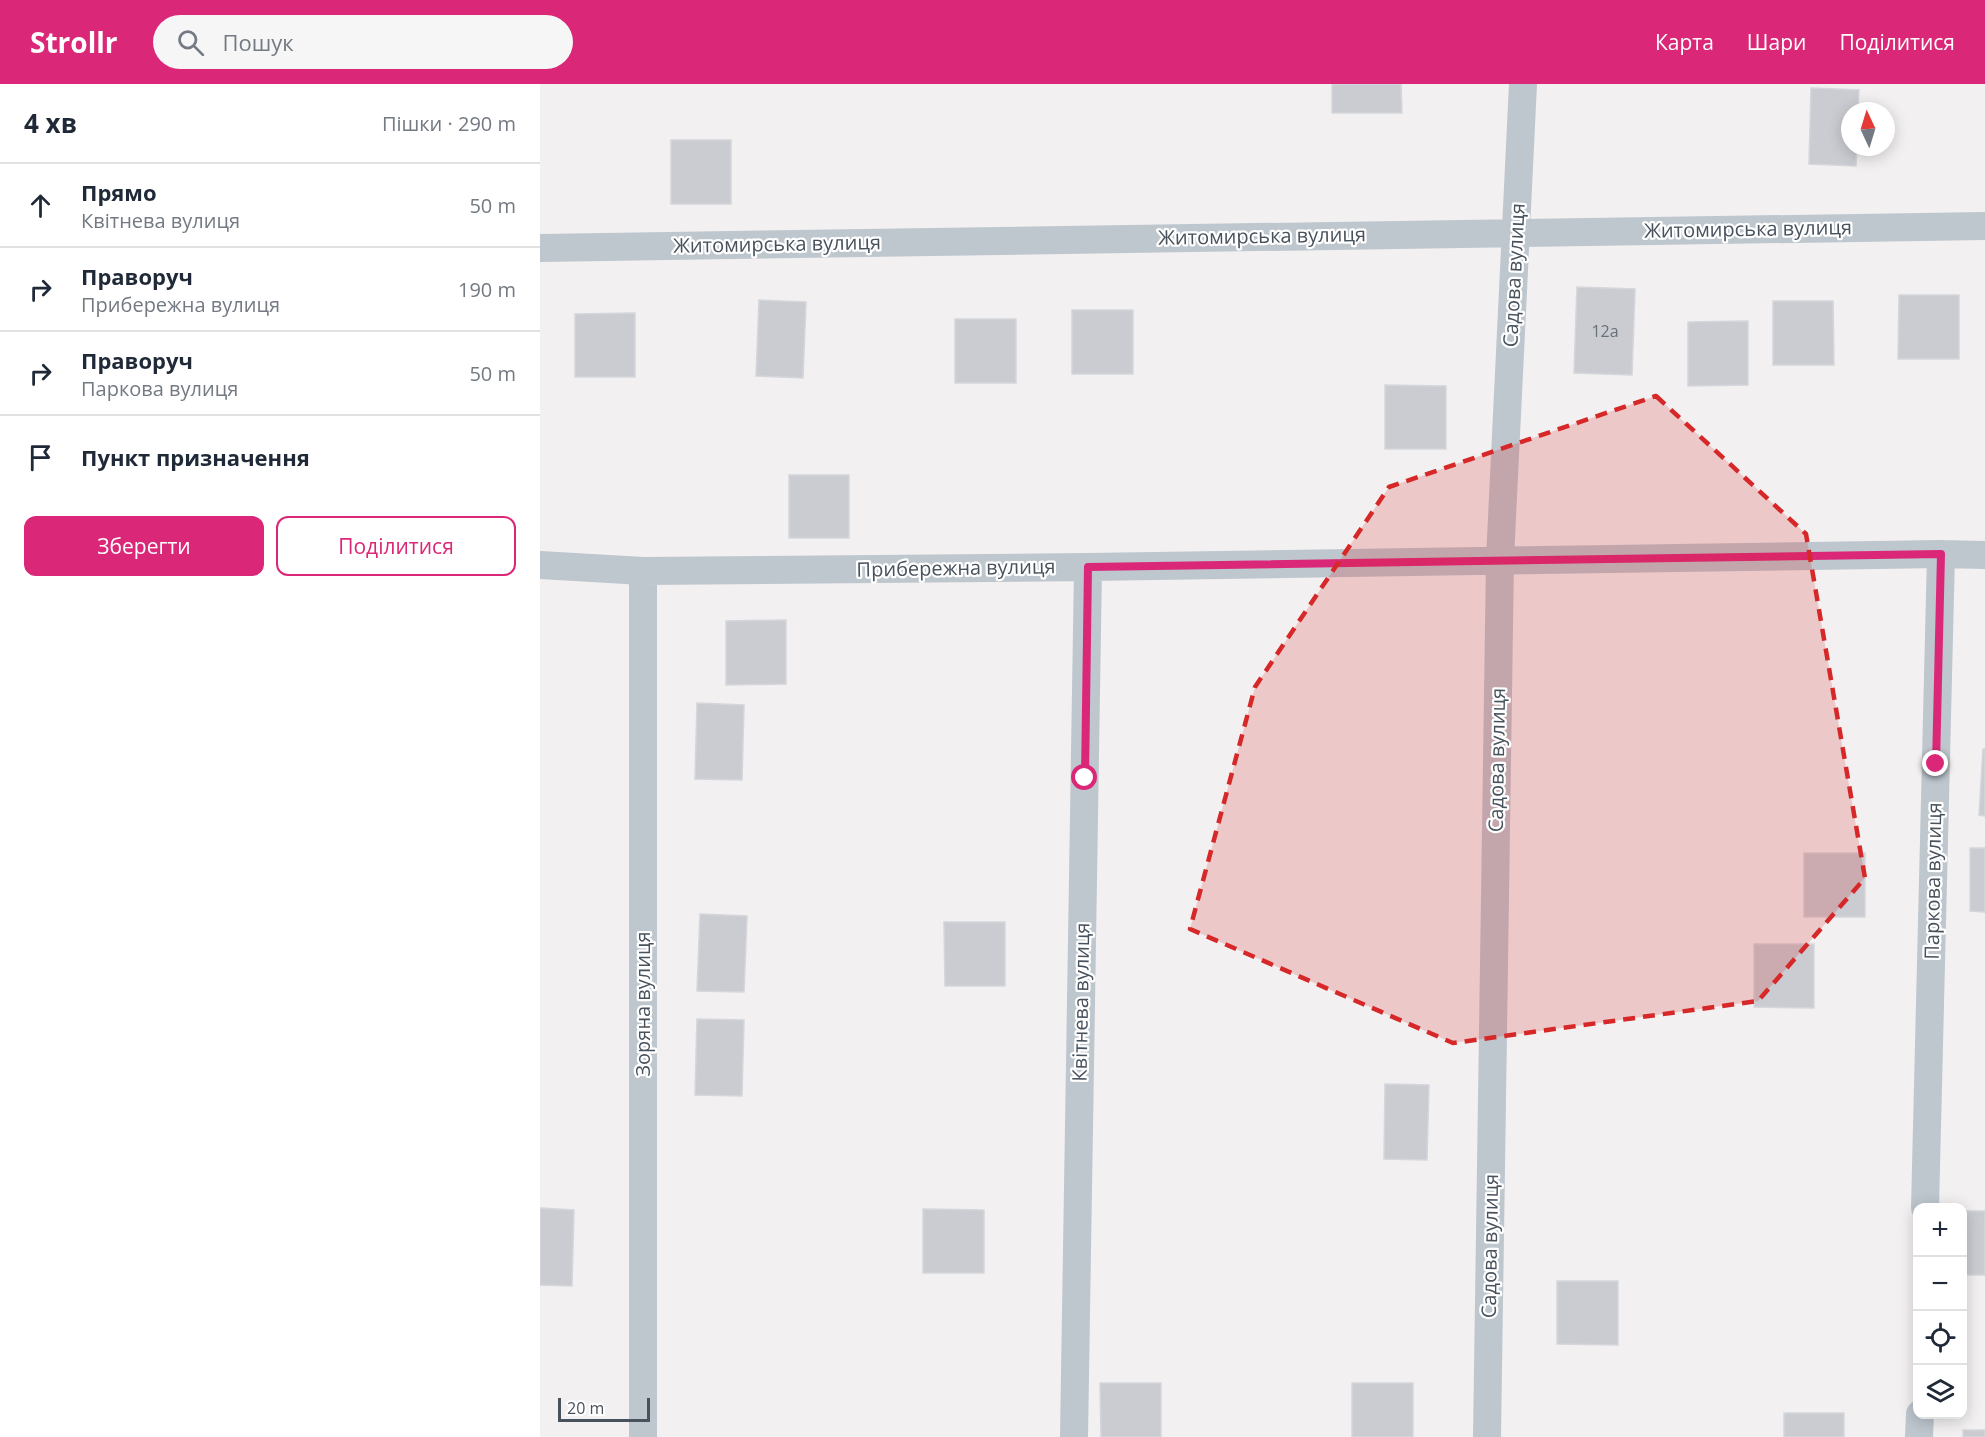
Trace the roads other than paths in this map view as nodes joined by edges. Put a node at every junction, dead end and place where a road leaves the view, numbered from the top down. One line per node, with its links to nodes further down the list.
1 (1523, 84): 3 (street, Садова вулиця)
2 (1985, 226): 3 (street, Житомирська вулиця)
3 (1517, 232): 4 (street, Житомирська вулиця); 7 (street, Садова вулиця)
4 (540, 248)
5 (1941, 554): 6 (street, Прибережна вулиця); 7 (street, Прибережна вулиця); 11 (street, Паркова вулиця)
6 (1985, 555)
7 (1500, 559): 9 (street, Прибережна вулиця); 15 (street, Садова вулиця)
8 (540, 566): 10 (street, Прибережна вулиця)
9 (1088, 567): 10 (street, Прибережна вулиця); 14 (street, Квітнева вулиця)
10 (644, 571): 13 (street, Зоряна вулиця)
11 (1925, 1203)
12 (1920, 1419): 16 (street)
13 (643, 1437)
14 (1074, 1437)
15 (1487, 1437)
16 (1919, 1437)

